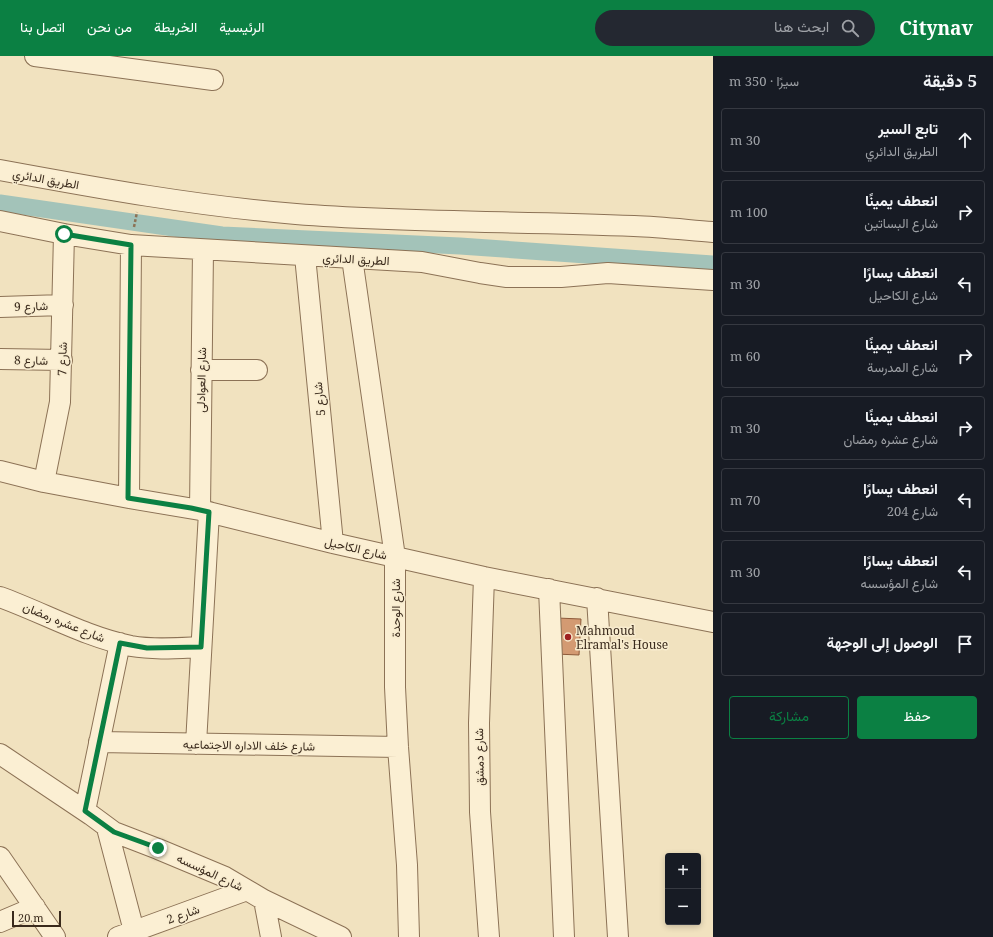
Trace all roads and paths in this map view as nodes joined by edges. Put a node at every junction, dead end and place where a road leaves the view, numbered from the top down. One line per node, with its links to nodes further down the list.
1 (35, 56): 2 (street)
2 (213, 80)
3 (0, 170): 6 (street, الطريق الدائري)
4 (138, 207): 8 (path)
5 (0, 221): 7 (street, الطريق الدائري)
6 (713, 232)
7 (64, 234): 8 (street, الطريق الدائري); 13 (street, شارع 7)
8 (132, 238): 9 (street, الطريق الدائري); 21 (street)
9 (203, 250): 10 (street, الطريق الدائري); 17 (street, شارع العوادلى)
10 (305, 256): 11 (street, الطريق الدائري); 23 (street, شارع 5)
11 (352, 258): 12 (street, الطريق الدائري); 24 (street, شارع الوحدة)
12 (713, 280)
13 (63, 305): 14 (street, شارع 9); 16 (street, شارع 7)
14 (0, 307)
15 (0, 359): 16 (street, شارع 8)
16 (62, 360): 20 (street, شارع 7)
17 (201, 370): 18 (street); 22 (street, شارع العوادلى)
18 (257, 370)
19 (0, 471): 20 (street, شارع الكاحيل)
20 (44, 482): 21 (street, شارع الكاحيل)
21 (128, 498): 22 (street, شارع الكاحيل)
22 (205, 511): 23 (street, شارع الكاحيل); 31 (street, شارع العوادلى)
23 (333, 543): 24 (street, شارع الكاحيل)
24 (395, 557): 25 (street, شارع الكاحيل); 34 (street, شارع الوحدة)
25 (484, 577): 26 (street, شارع الكاحيل); 48 (street, شارع دمشق)
26 (549, 589): 28 (street, شارع الكاحيل); 49 (street)
27 (0, 597): 30 (street, شارع عشره رمضان)
28 (597, 598): 29 (street, شارع الكاحيل); 50 (street)
29 (713, 622)
30 (120, 643): 31 (street, شارع عشره رمضان); 32 (street)
31 (201, 647): 33 (street, شارع العوادلى)
32 (99, 742): 33 (street, شارع خلف الاداره الاجتماعيه); 36 (street)
33 (196, 744): 34 (street, شارع خلف الاداره الاجتماعيه)
34 (398, 747): 47 (street, شارع الوحدة)
35 (0, 754): 36 (street, شارع المؤسسه)
36 (85, 811): 37 (street, شارع المؤسسه)
37 (107, 828): 39 (street, شارع المؤسسه); 43 (street)
38 (0, 857): 41 (street)
39 (247, 890): 40 (street, شارع المؤسسه); 43 (street, شارع 2)
40 (264, 900): 45 (street); 46 (street, شارع المؤسسه)
41 (35, 908): 42 (street); 44 (street)
42 (0, 922)
43 (126, 934)
44 (55, 937)
45 (271, 937)
46 (341, 937)
47 (408, 937)
48 (489, 937)
49 (564, 937)
50 (618, 937)

